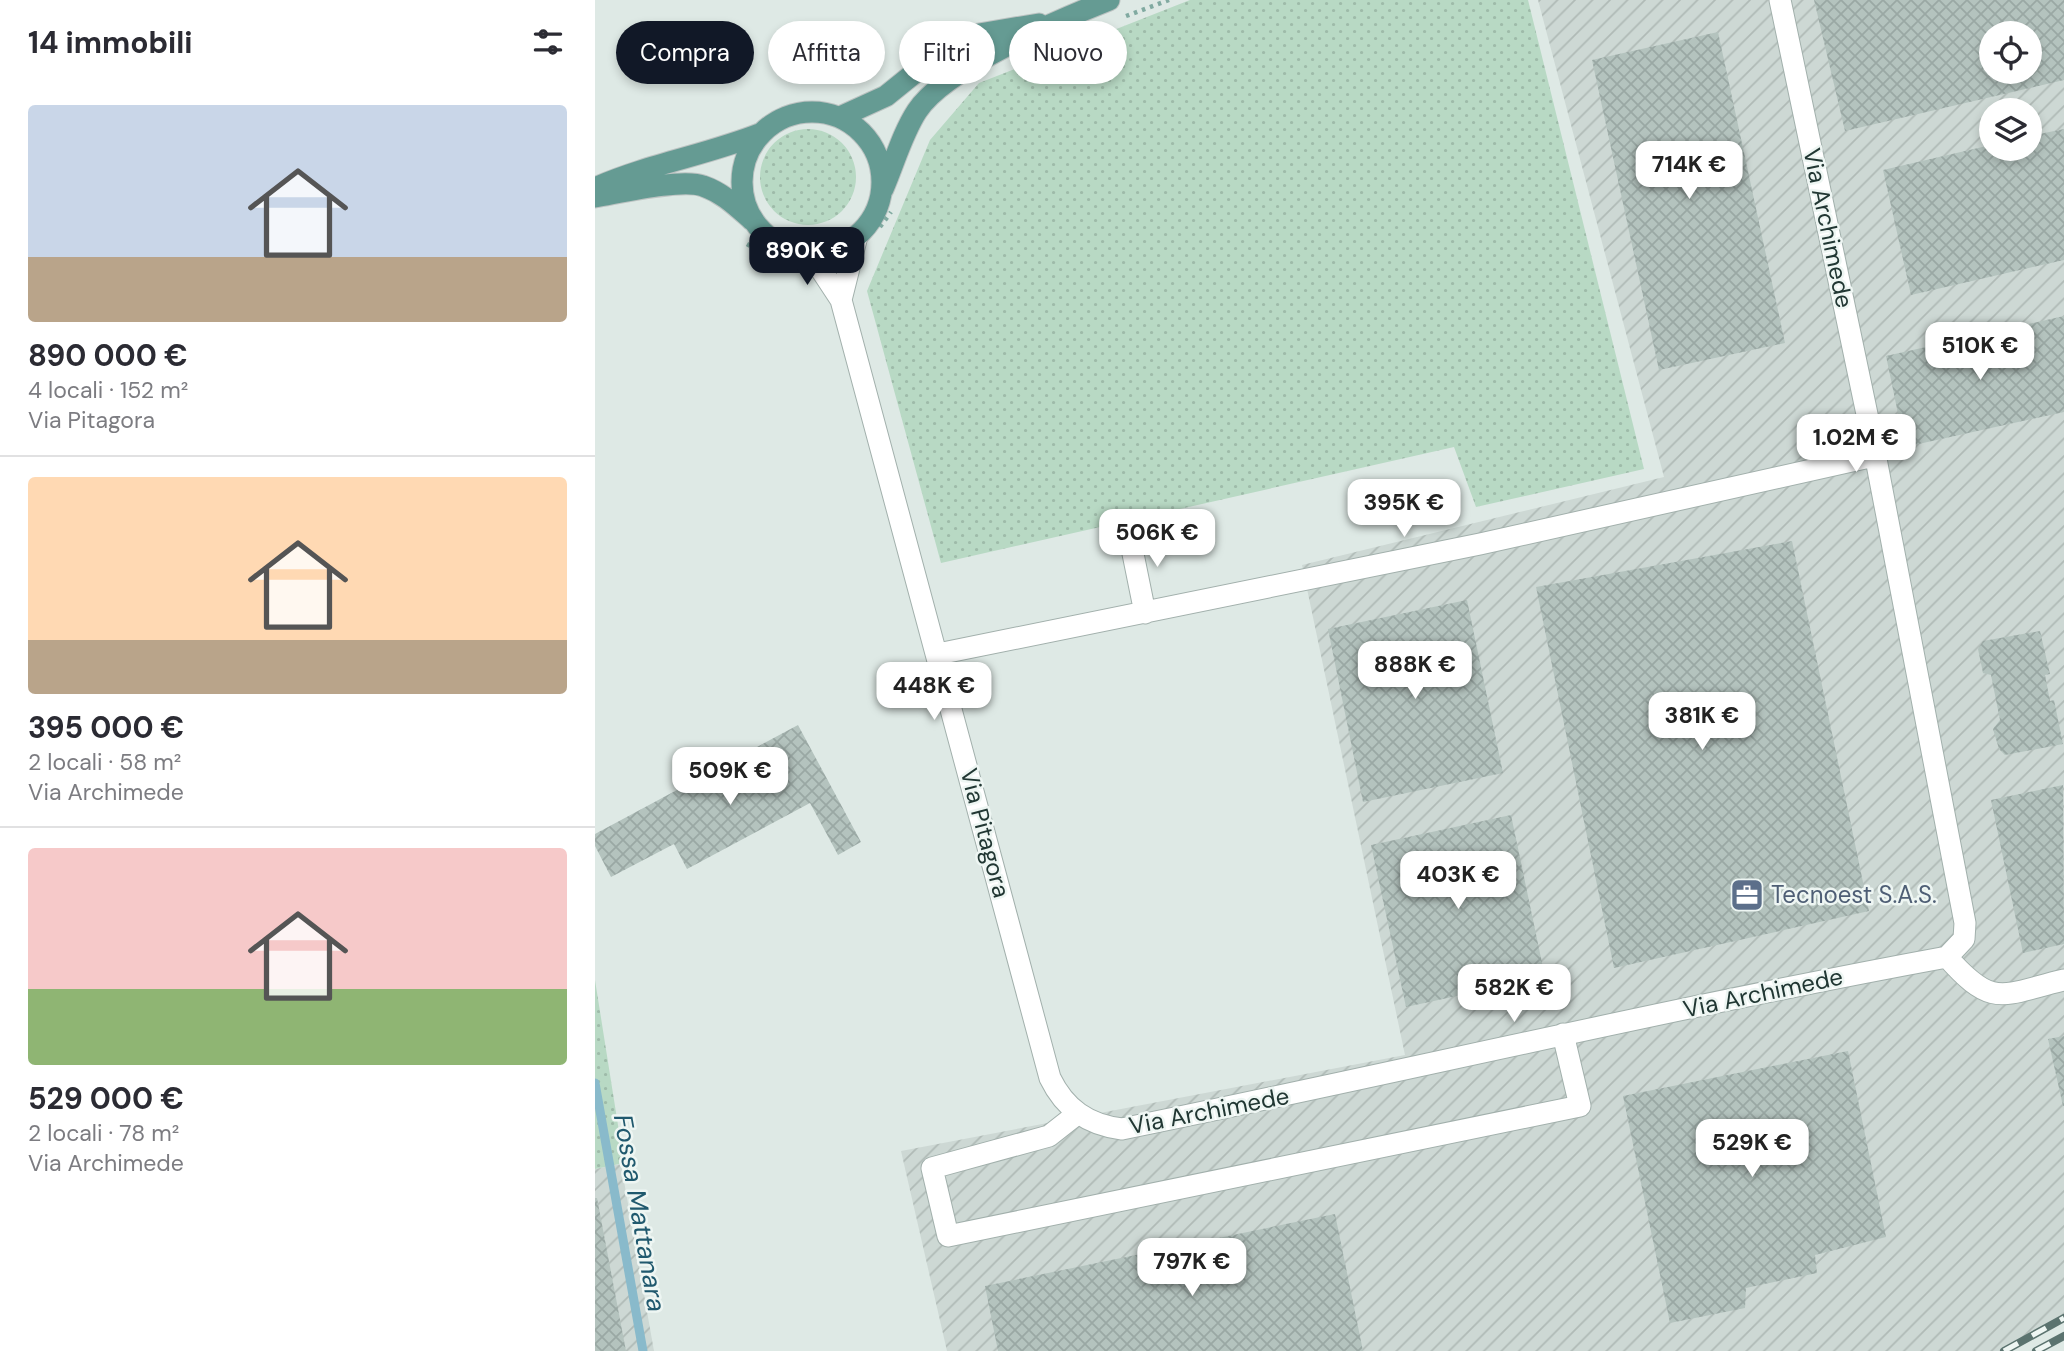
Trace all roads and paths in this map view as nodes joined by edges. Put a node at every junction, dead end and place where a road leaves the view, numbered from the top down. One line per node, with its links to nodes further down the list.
1 (1109, 0): 3 (main road)
2 (1780, 0): 15 (street, Via Archimede)
3 (1055, 21)
4 (1009, 29): 6 (main road)
5 (1009, 45): 9 (main road)
6 (839, 117): 7 (main road); 9 (main road)
7 (762, 133): 8 (main road); 11 (main road)
8 (595, 188)
9 (881, 194): 12 (main road)
10 (595, 197): 11 (main road)
11 (755, 223): 13 (main road)
12 (856, 236): 13 (main road); 14 (street, Via Pitagora)
13 (797, 251): 14 (street, Via Pitagora)
14 (841, 300): 18 (street, Via Pitagora)
15 (1874, 456): 17 (street); 19 (street, Via Archimede)
16 (1129, 534): 17 (street)
17 (1145, 613): 18 (street)
18 (938, 654): 22 (street, Via Pitagora)
19 (1947, 957): 20 (street); 21 (street, Via Archimede)
20 (2064, 980)
21 (1563, 1034): 22 (street, Via Archimede); 22 (street)
22 (1077, 1114)

